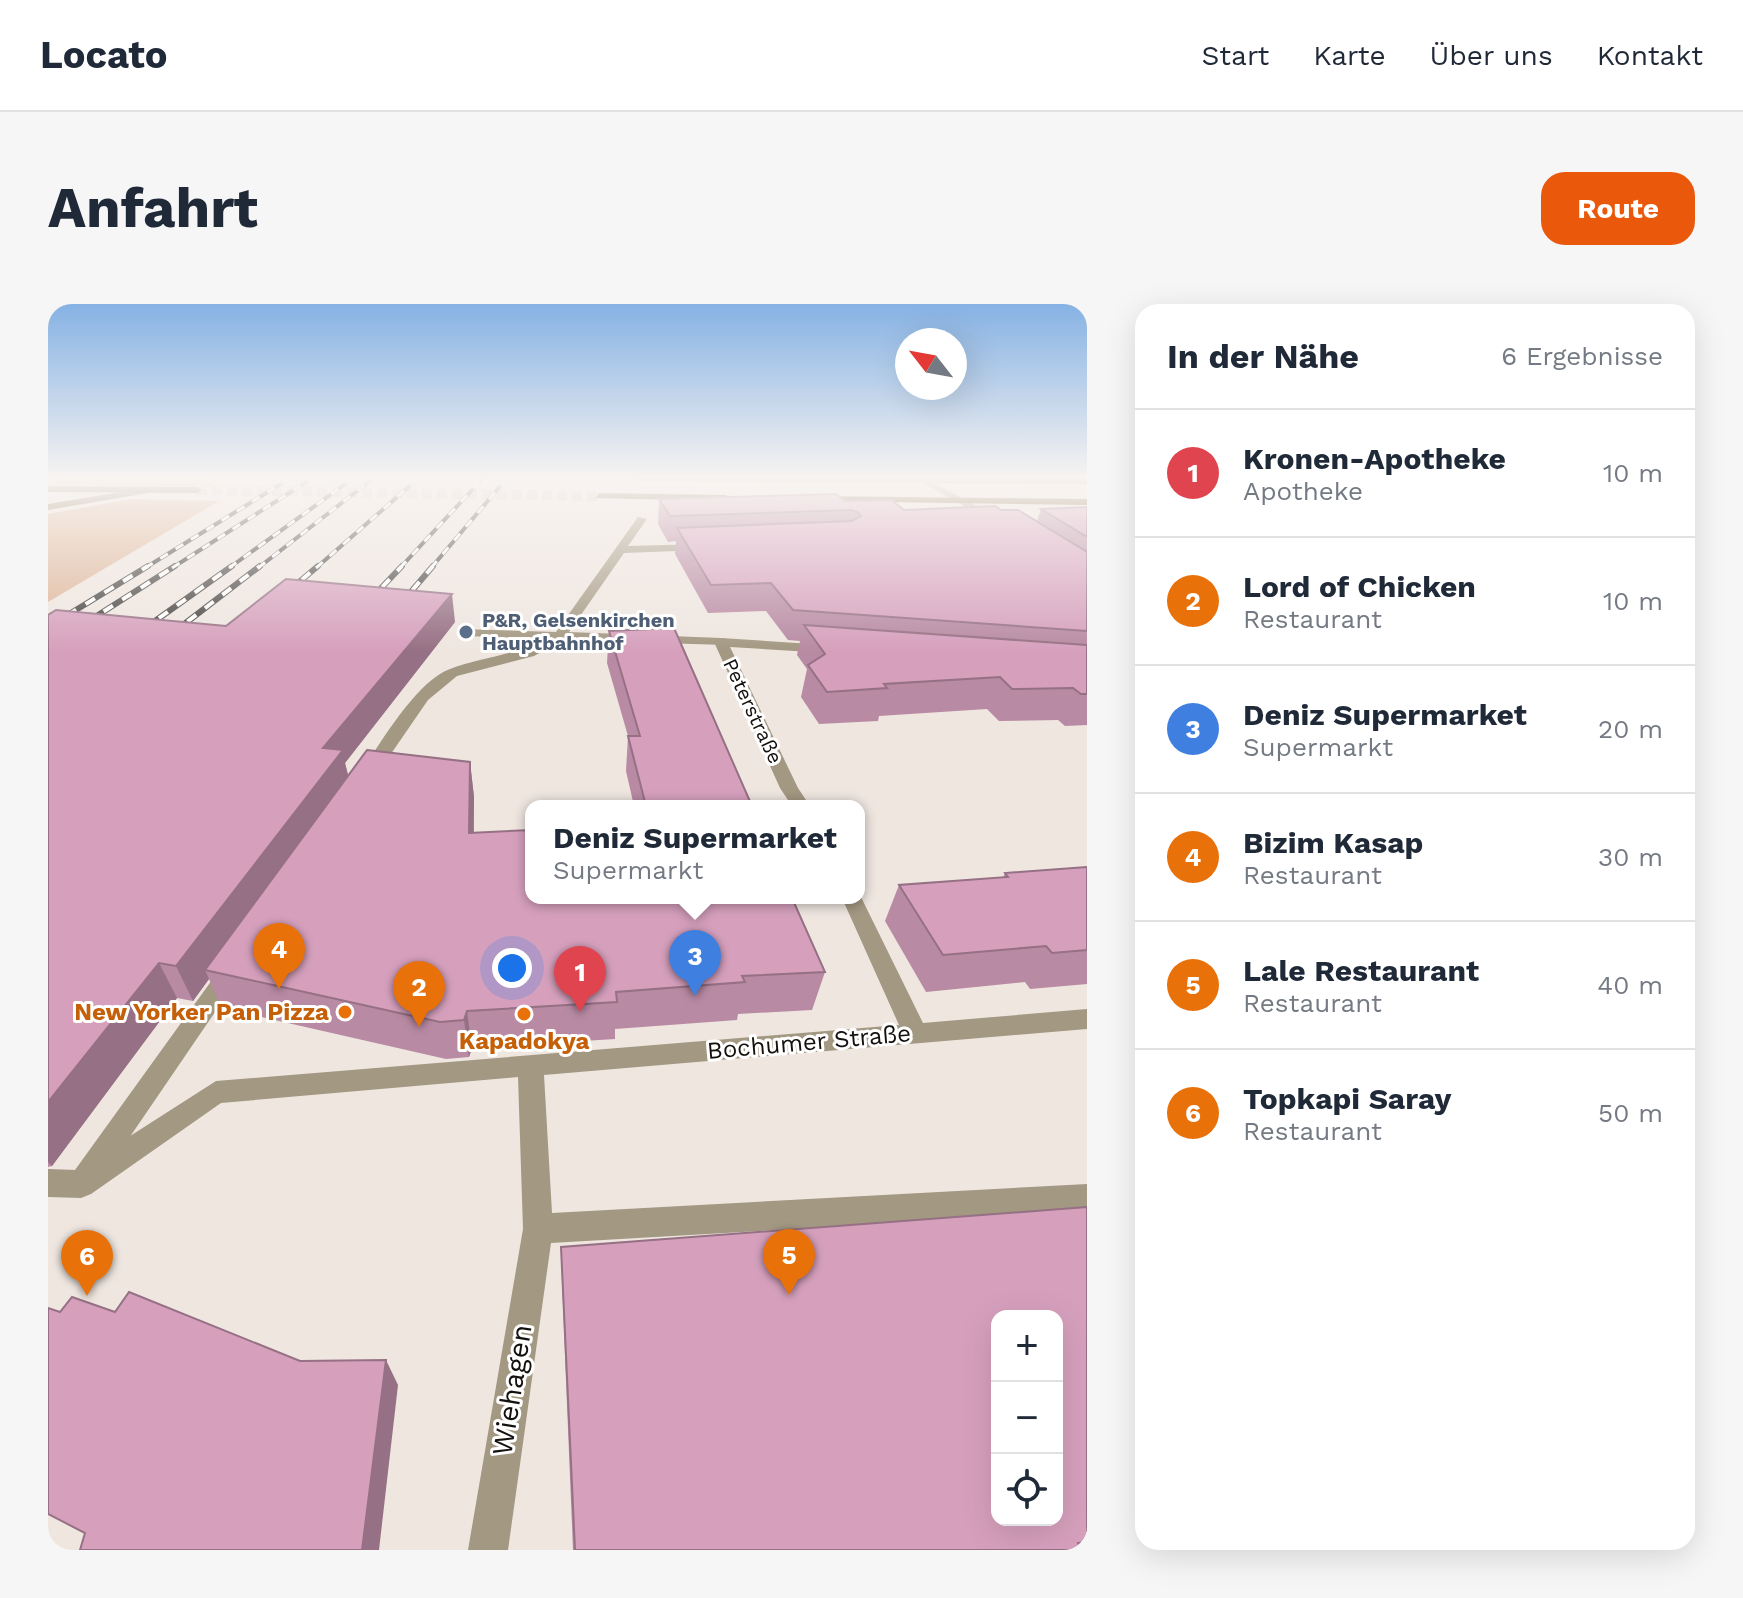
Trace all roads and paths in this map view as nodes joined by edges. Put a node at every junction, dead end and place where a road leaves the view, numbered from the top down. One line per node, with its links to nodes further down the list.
1 (631, 535): 3 (street)
2 (711, 547): 3 (street)
3 (620, 550): 5 (street)
4 (466, 632): 5 (street)
5 (560, 636): 6 (street); 8 (street)
6 (721, 642): 7 (street, Peterstraße); 9 (street, Peterstraße)
7 (836, 650)
8 (360, 786)
9 (797, 800)
10 (856, 904): 13 (street)
11 (243, 953): 16 (street)
12 (1087, 1019): 13 (street, Bochumer Straße)
13 (915, 1033): 14 (street, Bochumer Straße)
14 (531, 1067): 16 (street, Bochumer Straße); 18 (street)
15 (48, 1183): 16 (street)
16 (81, 1184)
17 (1087, 1198): 18 (street)
18 (538, 1229): 19 (street, Wiehagen)
19 (488, 1550)

